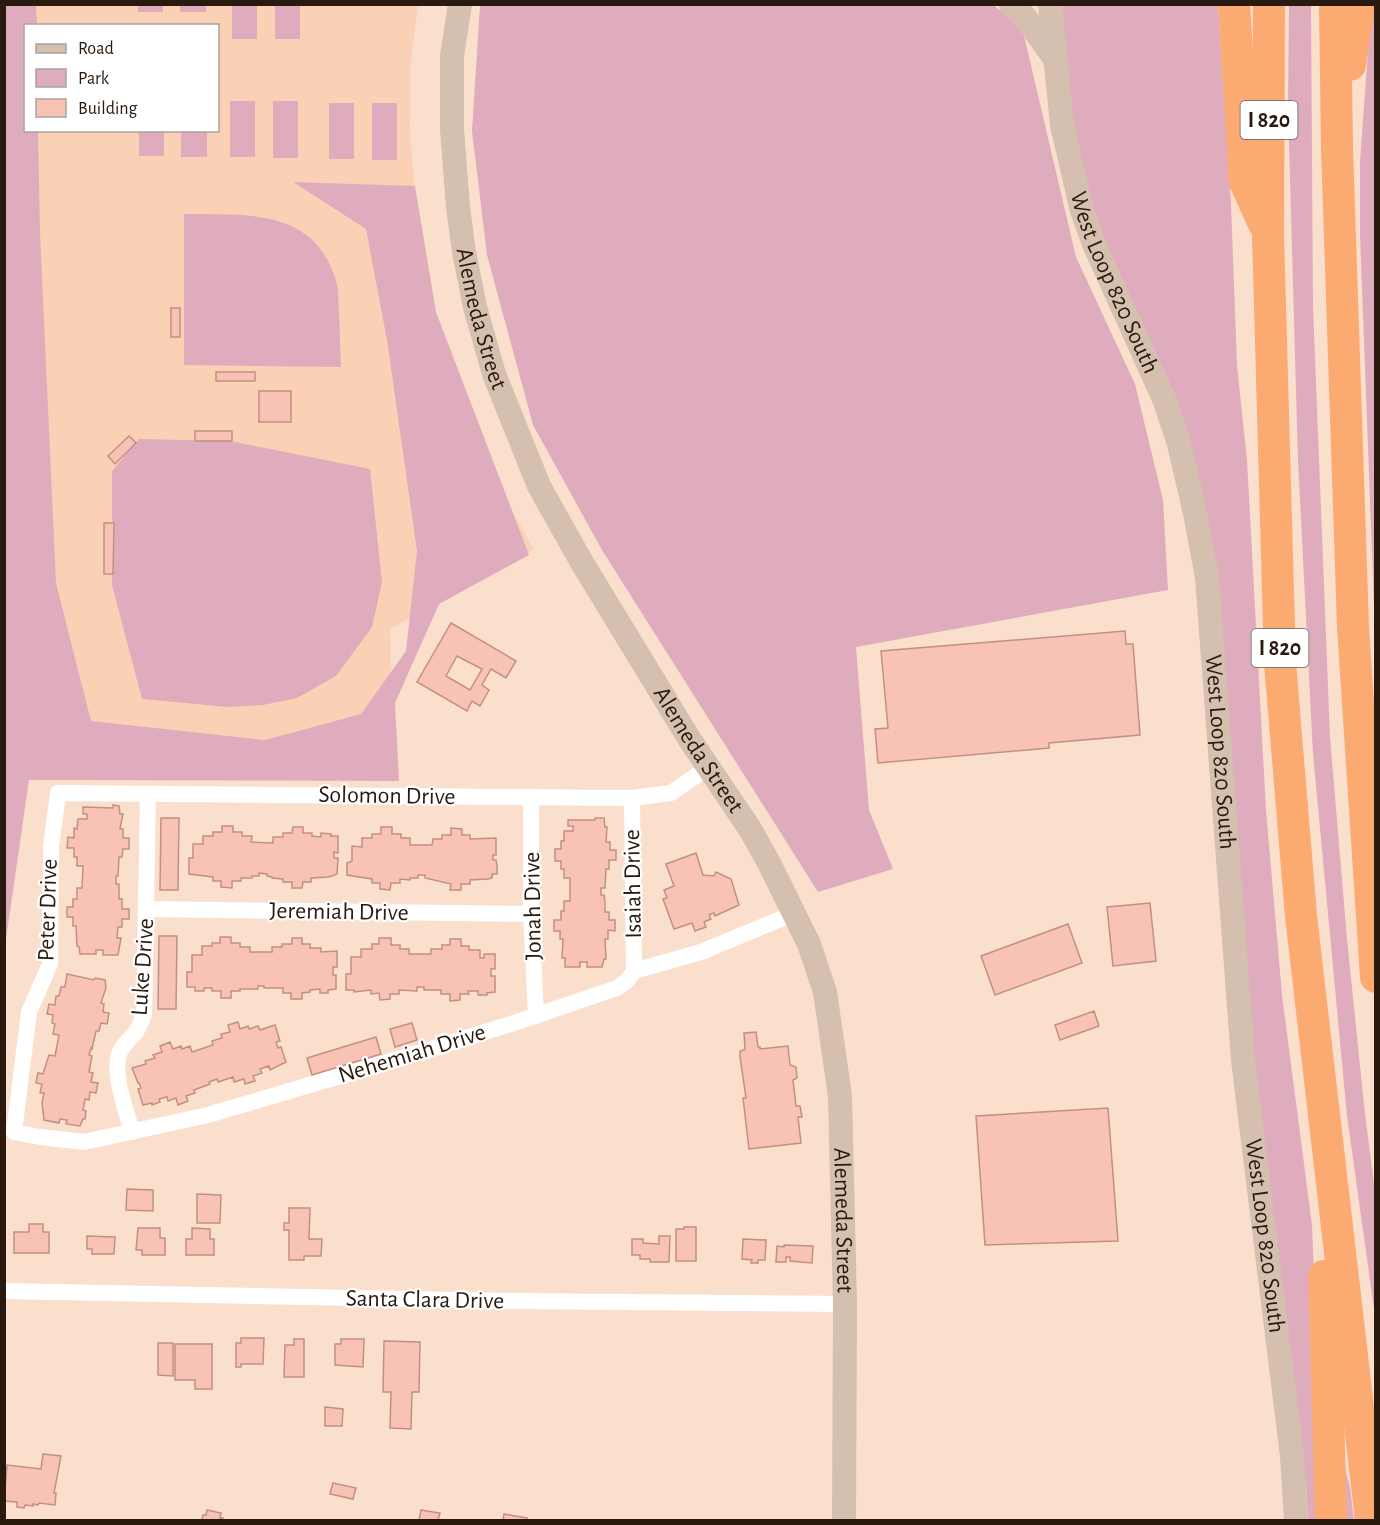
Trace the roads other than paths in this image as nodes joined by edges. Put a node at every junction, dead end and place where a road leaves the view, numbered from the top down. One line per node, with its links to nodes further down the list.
1 (460, 4): 11 (main road, Alemeda Street)
2 (1011, 4): 8 (main road)
3 (1050, 4): 8 (main road, West Loop 820 South)
4 (1234, 4): 10 (highway)
5 (1269, 4): 10 (highway, I 820)
6 (1335, 4): 9 (highway)
7 (1359, 4): 9 (highway)
8 (1055, 60): 28 (main road, West Loop 820 South)
9 (1337, 148): 20 (highway)
10 (1268, 235): 22 (highway, I 820)
11 (707, 768): 15 (street, Solomon Drive); 17 (main road, Alemeda Street)
12 (58, 793): 13 (street, Solomon Drive); 23 (street, Peter Drive)
13 (148, 794): 14 (street, Solomon Drive); 16 (street, Luke Drive)
14 (531, 797): 15 (street, Solomon Drive); 18 (street, Jonah Drive)
15 (632, 798): 19 (street, Isaiah Drive)
16 (147, 909): 18 (street, Jeremiah Drive); 24 (street, Luke Drive)
17 (795, 913): 19 (street, Nehemiah Drive); 26 (main road, Alemeda Street)
18 (531, 914): 21 (street, Jonah Drive)
19 (634, 971): 21 (street, Nehemiah Drive)
20 (1376, 977)
21 (536, 1016): 24 (street, Nehemiah Drive)
22 (1317, 1059): 29 (highway); 30 (highway, I 820)
23 (14, 1132): 24 (street, Nehemiah Drive)
24 (132, 1132)
25 (4, 1291): 26 (street, Santa Clara Drive)
26 (845, 1304): 27 (main road, Alemeda Street)
27 (844, 1521)
28 (1296, 1521)
29 (1331, 1521)
30 (1371, 1521)

